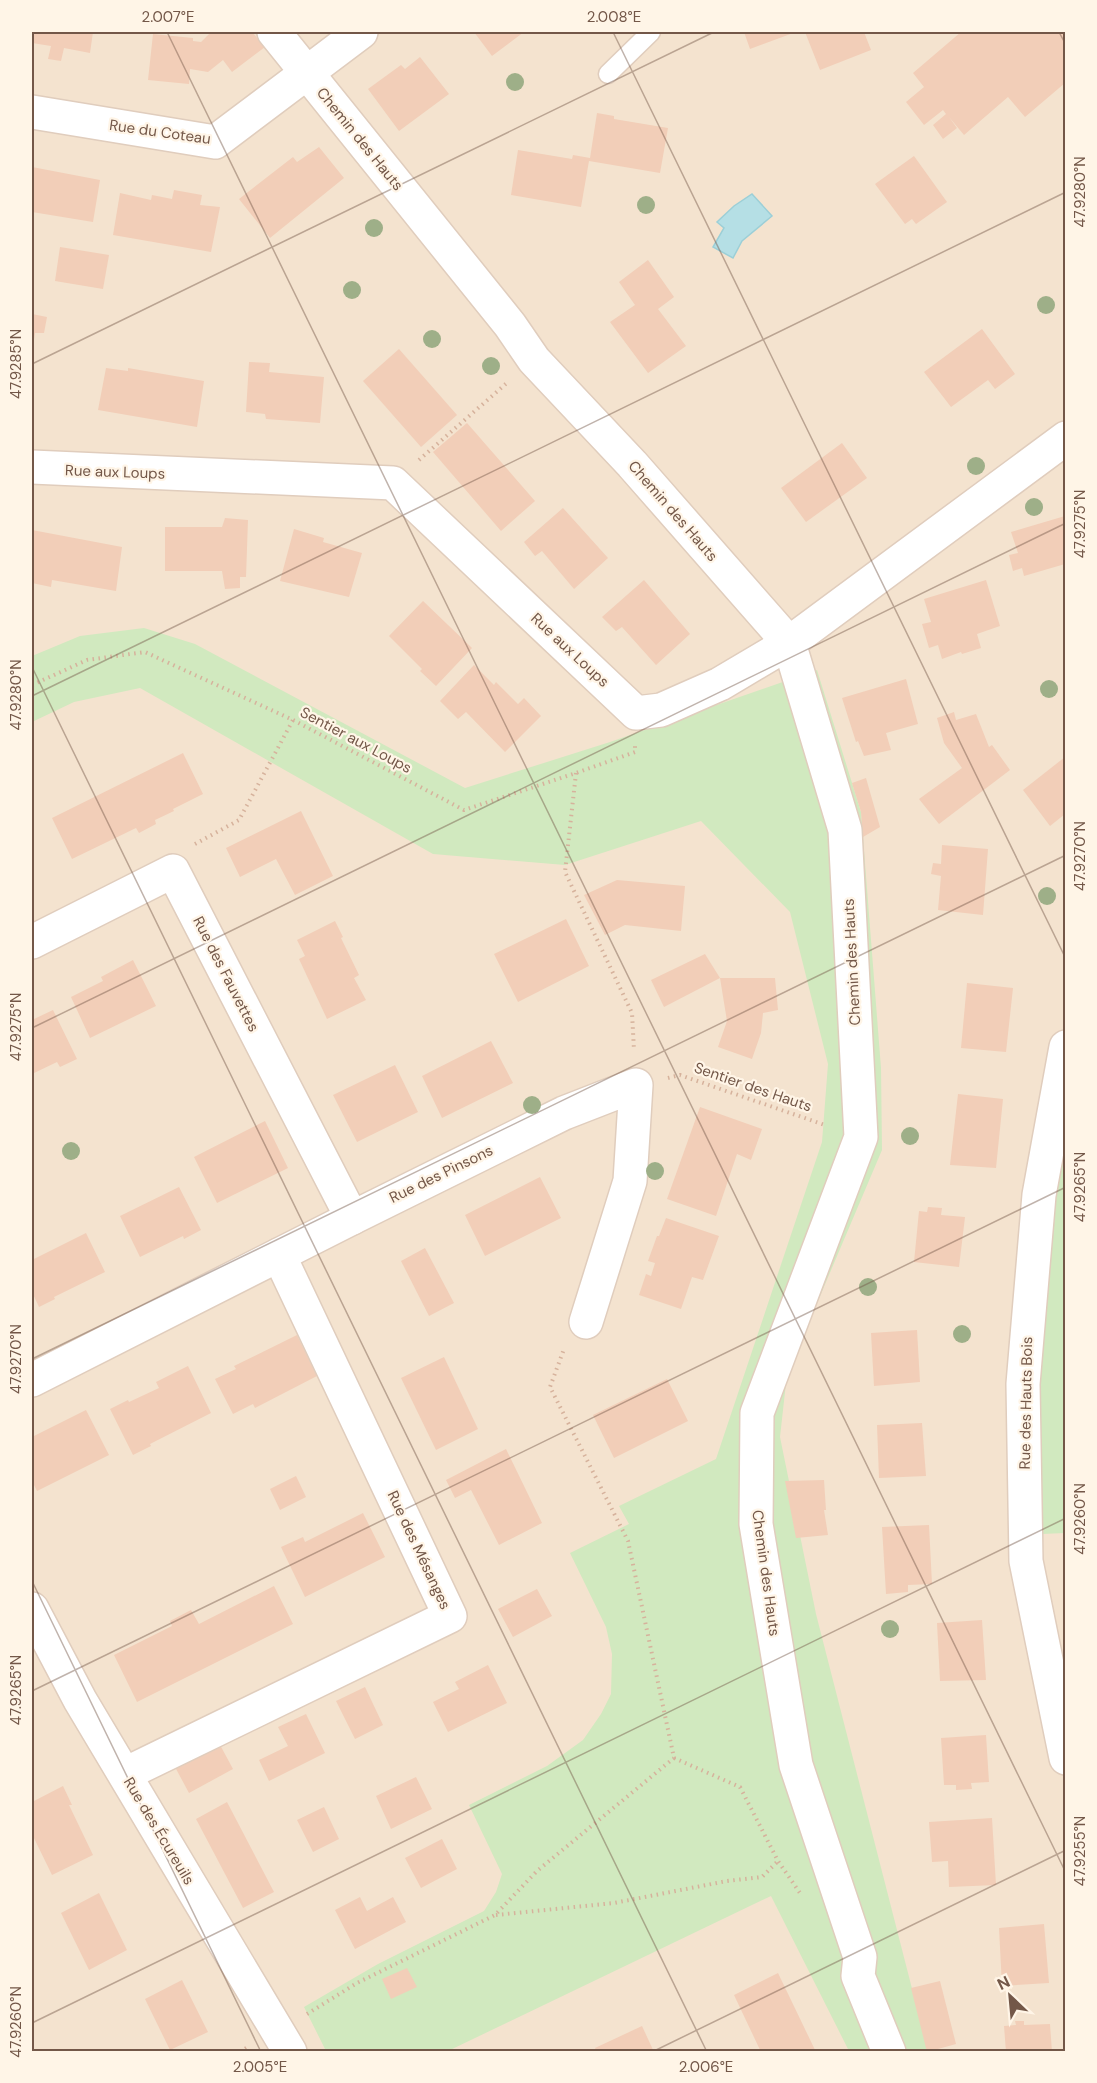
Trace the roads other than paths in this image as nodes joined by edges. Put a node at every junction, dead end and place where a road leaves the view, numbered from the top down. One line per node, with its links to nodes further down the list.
1 (274, 32): 4 (street, Chemin des Hauts)
2 (361, 32): 4 (street, Rue du Coteau)
3 (651, 32): 5 (lane)
4 (306, 73): 6 (street, Rue du Coteau); 9 (street, Chemin des Hauts)
5 (608, 74)
6 (32, 112)
7 (1065, 438): 9 (street)
8 (32, 467): 9 (street, Rue aux Loups)
9 (789, 643): 20 (street, Chemin des Hauts)
10 (32, 942): 12 (street, Rue des Fauvettes)
11 (1065, 1047): 17 (street, Rue des Hauts Bois)
12 (352, 1218): 13 (street, Rue des Pinsons); 14 (street, Rue des Pinsons)
13 (279, 1255): 15 (street, Rue des Pinsons); 18 (street, Rue des Mésanges)
14 (586, 1322)
15 (32, 1380)
16 (32, 1610): 18 (street, Rue des Écureuils)
17 (1065, 1758)
18 (125, 1774): 19 (street, Rue des Écureuils)
19 (285, 2041)
20 (889, 2052)

